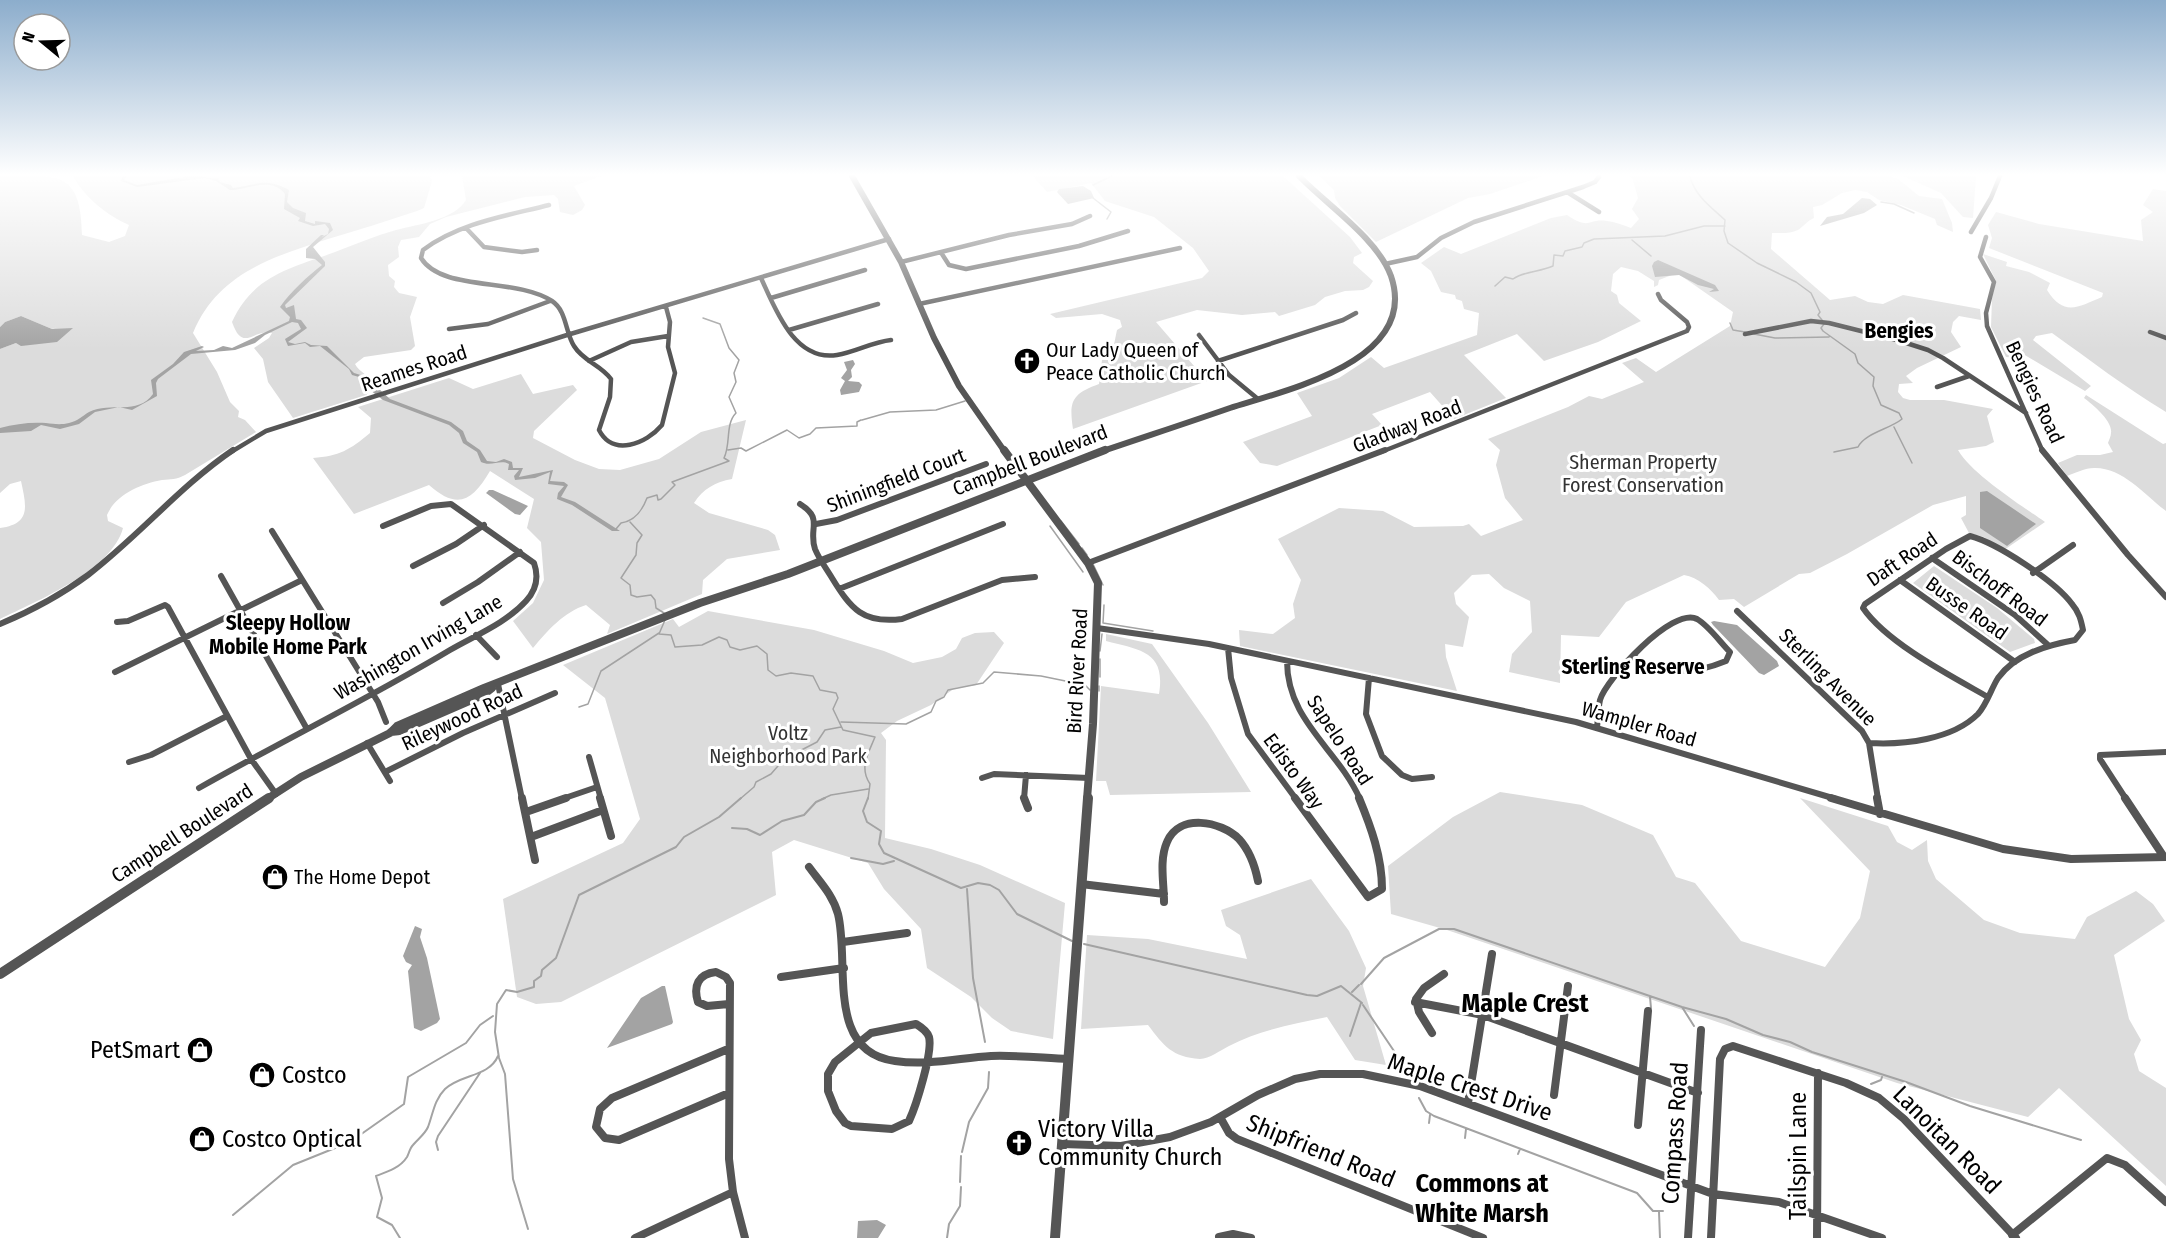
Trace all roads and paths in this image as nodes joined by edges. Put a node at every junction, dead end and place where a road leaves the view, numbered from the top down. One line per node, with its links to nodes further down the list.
1 (451, 234): 19 (street)
2 (471, 234): 11 (street)
3 (886, 234): 9 (street, Bird River Road)
4 (1016, 234): 12 (street)
5 (1119, 234): 12 (street)
6 (1359, 234): 14 (street, Campbell Boulevard)
7 (1450, 234): 14 (street)
8 (1986, 237): 38 (street, Bengies Road)
9 (889, 239): 13 (street, Bird River Road); 16 (street, Reames Road)
10 (1180, 248): 21 (street)
11 (537, 250)
12 (942, 254): 13 (street)
13 (902, 262): 21 (street, Bird River Road)
14 (1385, 264): 37 (street, Campbell Boulevard)
15 (865, 270): 18 (street)
16 (761, 278): 18 (street); 22 (street, Reames Road)
17 (1658, 294): 53 (street, Gladway Road)
18 (771, 298): 25 (street)
19 (550, 301): 24 (street); 28 (street)
20 (878, 304): 25 (street)
21 (919, 304): 41 (street, Bird River Road)
22 (666, 308): 28 (street, Reames Road); 30 (street)
23 (1356, 313): 34 (street)
24 (449, 329)
25 (789, 330): 32 (street)
26 (2150, 332): 31 (street)
27 (1745, 334): 35 (street)
28 (567, 335): 33 (street); 66 (street, Reames Road)
29 (1199, 335): 34 (street)
30 (668, 336): 33 (street); 33 (street)
31 (2166, 338)
32 (891, 340)
33 (589, 361)
34 (1218, 361): 37 (street)
35 (1970, 376): 36 (street); 38 (street)
36 (1937, 387)
37 (1258, 399): 40 (street, Campbell Boulevard)
38 (2026, 413): 61 (street, Bengies Road)
39 (986, 464): 44 (street, Shiningfield Court)
40 (1042, 473): 41 (street, Campbell Boulevard); 42 (street)
41 (1025, 480): 42 (street, Bird River Road); 52 (street, Campbell Boulevard)
42 (1035, 493): 53 (street, Bird River Road)
43 (800, 504): 44 (street)
44 (816, 524): 52 (street)
45 (1004, 524): 60 (street)
46 (484, 525): 47 (street, Washington Irving Lane); 50 (street, Washington Irving Lane); 54 (street)
47 (383, 526)
48 (272, 531): 58 (street)
49 (2073, 545): 55 (street)
50 (520, 552): 62 (street); 68 (street, Washington Irving Lane)
51 (1932, 558): 55 (street, Daft Road); 59 (street, Daft Road); 70 (street, Bischoff Road)
52 (822, 561): 60 (street); 78 (street, Campbell Boulevard)
53 (1088, 563): 67 (street, Bird River Road)
54 (413, 566)
55 (2033, 573): 70 (street)
56 (221, 576): 63 (street)
57 (1035, 577): 60 (street)
58 (302, 580): 63 (street); 80 (street)
59 (1900, 580): 75 (street, Busse Road); 81 (street, Daft Road)
60 (838, 589)
61 (2166, 597)
62 (443, 603)
63 (239, 611): 69 (street); 86 (street)
64 (1737, 611): 87 (street, Sterling Avenue)
65 (117, 622): 69 (street)
66 (0, 624)
67 (1097, 628): 71 (street, Wampler Road); 97 (street, Bird River Road)
68 (477, 635): 72 (street); 80 (street, Washington Irving Lane)
69 (185, 638): 76 (street); 83 (street)
70 (2048, 645): 75 (street)
71 (1228, 648): 74 (street, Wampler Road); 113 (street, Edisto Way)
72 (497, 657)
73 (1634, 657): 73 (street); 85 (street)
74 (1287, 661): 77 (street, Wampler Road); 113 (street, Sapelo Road)
75 (2015, 662): 81 (street)
76 (114, 672)
77 (1369, 678): 85 (street, Wampler Road); 95 (street)
78 (498, 684): 82 (street); 88 (street, Campbell Boulevard)
79 (555, 693): 82 (street, Rileywood Road)
80 (373, 694): 84 (street); 86 (street, Washington Irving Lane)
81 (1988, 697): 87 (street)
82 (505, 714): 93 (street, Rileywood Road); 104 (street)
83 (227, 716): 91 (street); 92 (street)
84 (386, 722)
85 (1597, 728): 105 (street, Wampler Road)
86 (307, 729): 91 (street, Washington Irving Lane)
87 (1869, 742): 105 (street, Sterling Avenue)
88 (367, 743): 93 (street, Rileywood Road); 101 (street, Campbell Boulevard)
89 (2166, 752): 108 (street)
90 (590, 757): 99 (street)
91 (250, 759): 100 (street, Washington Irving Lane); 101 (street)
92 (129, 762)
93 (385, 772): 98 (street, Rileywood Road)
94 (1026, 775): 96 (street); 97 (street); 102 (street)
95 (1432, 777)
96 (982, 778)
97 (1089, 778): 112 (street, Bird River Road)
98 (390, 781)
99 (597, 786): 103 (street); 104 (street)
100 (198, 788)
101 (276, 794): 118 (street, Campbell Boulevard)
102 (1028, 808)
103 (603, 810): 106 (street); 107 (street)
104 (526, 812): 106 (street)
105 (1880, 814): 108 (street, Wampler Road)
106 (531, 837): 109 (street)
107 (611, 837)
108 (2165, 857)
109 (535, 860)
110 (809, 867): 115 (street)
111 (1258, 881): 112 (street)
112 (1082, 884): 131 (street, Bird River Road)
113 (1368, 897)
114 (907, 933): 115 (street)
115 (843, 942): 117 (street)
116 (1492, 954): 125 (street)
117 (844, 968): 120 (street); 128 (street)
118 (0, 974)
119 (1444, 975): 122 (street)
120 (781, 977)
121 (1568, 986): 129 (street)
122 (1415, 1002): 125 (street); 127 (street)
123 (729, 1004): 123 (street); 130 (street)
124 (1648, 1011): 133 (street)
125 (1483, 1015): 129 (street); 138 (street)
126 (1701, 1030): 136 (street, Compass Road)
127 (1432, 1033)
128 (859, 1041): 132 (street); 132 (street); 132 (street)
129 (1561, 1044): 133 (street); 137 (street)
130 (728, 1049): 135 (street); 135 (street)
131 (1069, 1059): 132 (street); 141 (street, Bird River Road)
132 (925, 1063)
133 (1643, 1073): 136 (street); 140 (street)
134 (1818, 1073): 144 (street, Lanoitan Road); 146 (street, Tailspin Lane); 147 (street, Lanoitan Road)
135 (729, 1093): 143 (street)
136 (1698, 1093): 142 (street, Compass Road)
137 (1554, 1095)
138 (1468, 1103): 139 (street, Maple Crest Drive); 142 (street, Maple Crest Drive)
139 (1220, 1117): 141 (street, Maple Crest Drive); 153 (street, Shipfriend Road)
140 (1638, 1125)
141 (1063, 1144): 151 (street, Bird River Road)
142 (1691, 1185): 144 (street, Maple Crest Drive); 154 (street, Compass Road)
143 (733, 1192): 149 (street); 150 (street)
144 (1713, 1194): 146 (street, Maple Crest Drive); 155 (street)
145 (2166, 1202): 147 (street)
146 (1817, 1214): 156 (street, Tailspin Lane); 157 (street, Maple Crest Drive)
147 (2014, 1236)
148 (1219, 1237): 152 (street)
149 (635, 1238)
150 (745, 1238)
151 (1055, 1238)
152 (1251, 1238)
153 (1483, 1238)
154 (1688, 1238)
155 (1711, 1238)
156 (1817, 1238)
157 (1882, 1238)

